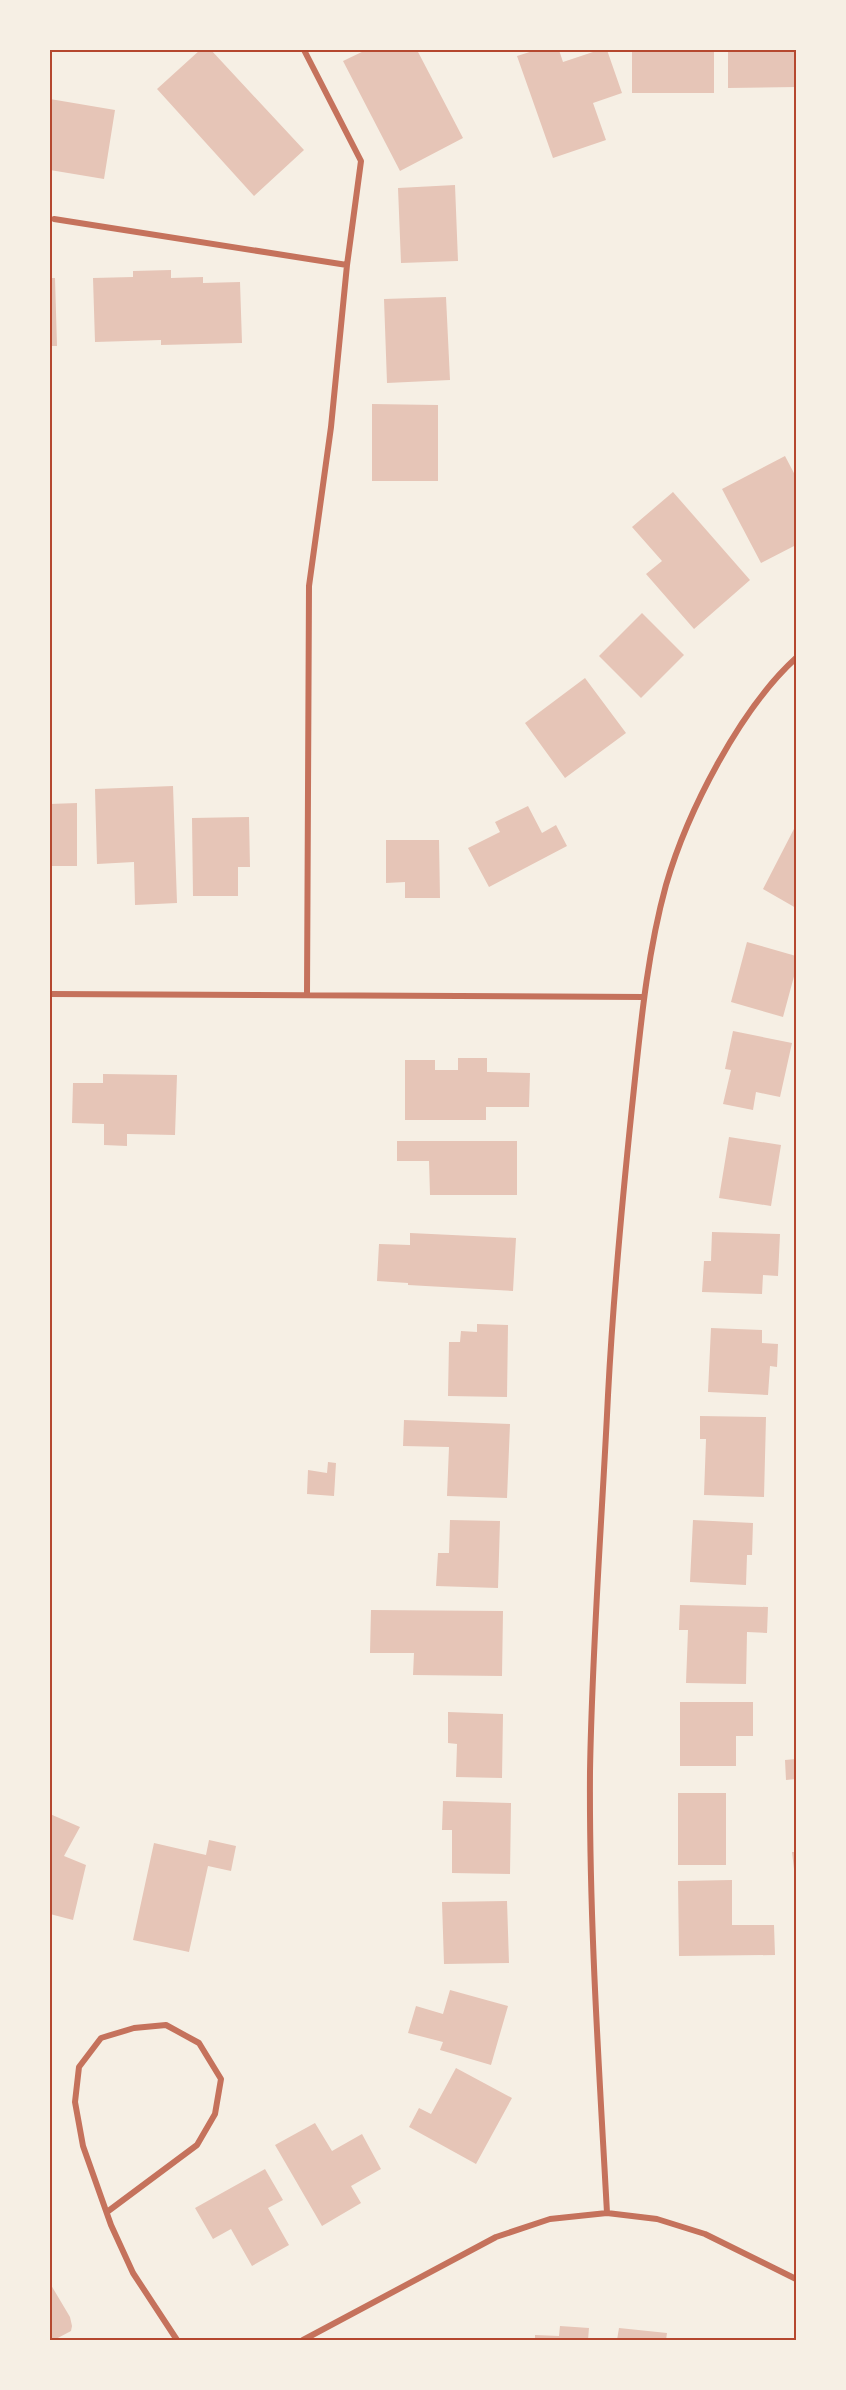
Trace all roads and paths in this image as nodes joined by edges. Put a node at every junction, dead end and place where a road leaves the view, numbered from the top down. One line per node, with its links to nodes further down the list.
1 (304, 50): 3 (street)
2 (54, 219): 3 (street)
3 (347, 265): 6 (street)
4 (796, 658): 7 (street)
5 (50, 994): 6 (street)
6 (306, 994): 7 (street)
7 (644, 997): 9 (street)
8 (107, 2212): 8 (street); 11 (street)
9 (608, 2213): 10 (street); 12 (street)
10 (796, 2279)
11 (177, 2340)
12 (303, 2340)

